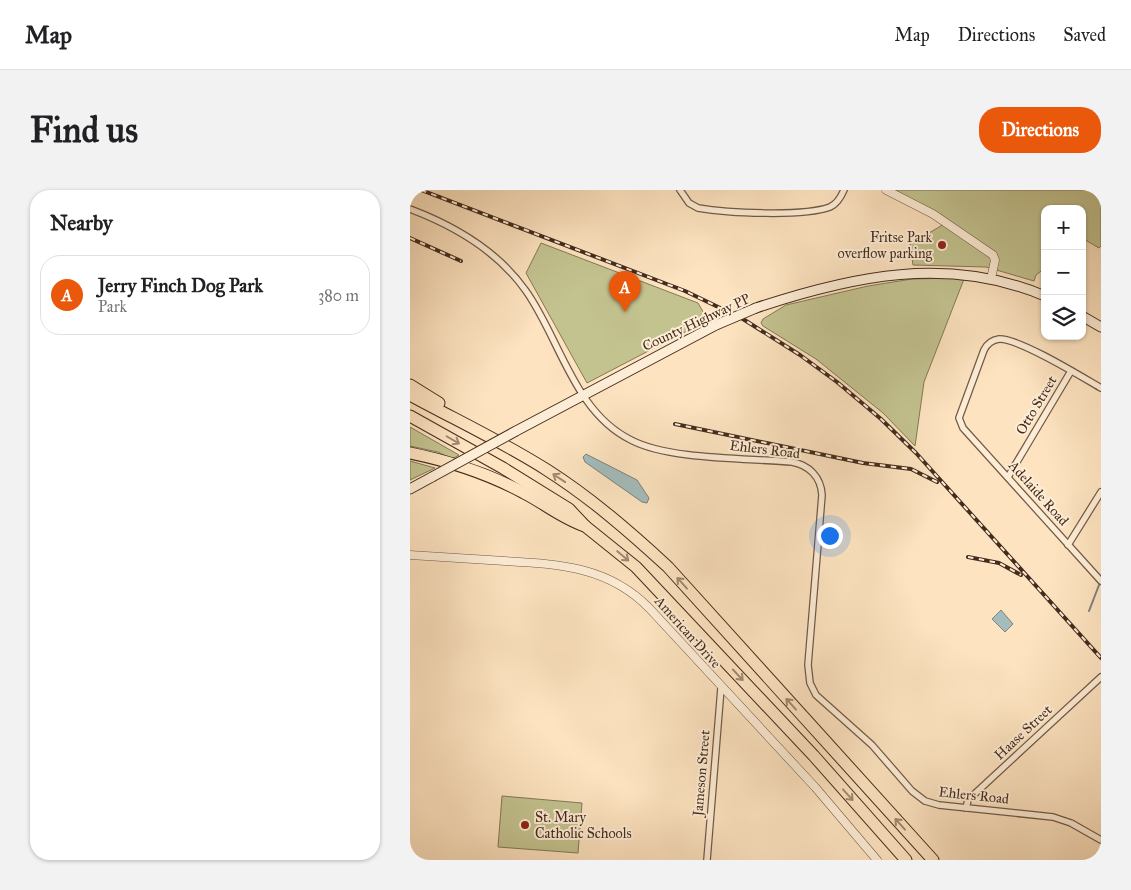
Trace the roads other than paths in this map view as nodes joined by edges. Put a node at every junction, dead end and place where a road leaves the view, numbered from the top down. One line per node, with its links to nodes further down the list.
1 (680, 190): 2 (street)
2 (844, 190)
3 (886, 190): 5 (street)
4 (410, 210): 12 (street, Ehlers Road)
5 (990, 278): 6 (main road, County Highway PP); 12 (main road, County Highway PP, bridge)
6 (1042, 295)
7 (1086, 318): 8 (main road)
8 (1101, 327)
9 (1072, 371): 11 (street); 17 (street, Otto Street); 17 (street, Adelaide Road)
10 (410, 385): 15 (highway)
11 (1101, 388)
12 (584, 394): 18 (main road, County Highway PP, bridge); 26 (street, Ehlers Road)
13 (410, 395): 15 (highway)
14 (410, 416): 20 (highway, one-way to 20)
15 (484, 436): 31 (highway, one-way to 15)
16 (410, 453): 20 (highway)
17 (1008, 477): 21 (street, Adelaide Road)
18 (410, 489)
19 (1101, 492): 21 (street)
20 (585, 526): 30 (highway, one-way to 30)
21 (1068, 545): 23 (street, Adelaide Road)
22 (410, 555): 25 (street, American Drive)
23 (1101, 581)
24 (1101, 677): 26 (street, Haase Street)
25 (722, 688): 28 (street, Jameson Street); 29 (street, American Drive)
26 (966, 808): 27 (street, Ehlers Road)
27 (1101, 840)
28 (707, 860)
29 (877, 860)
30 (906, 860)
31 (933, 860)

